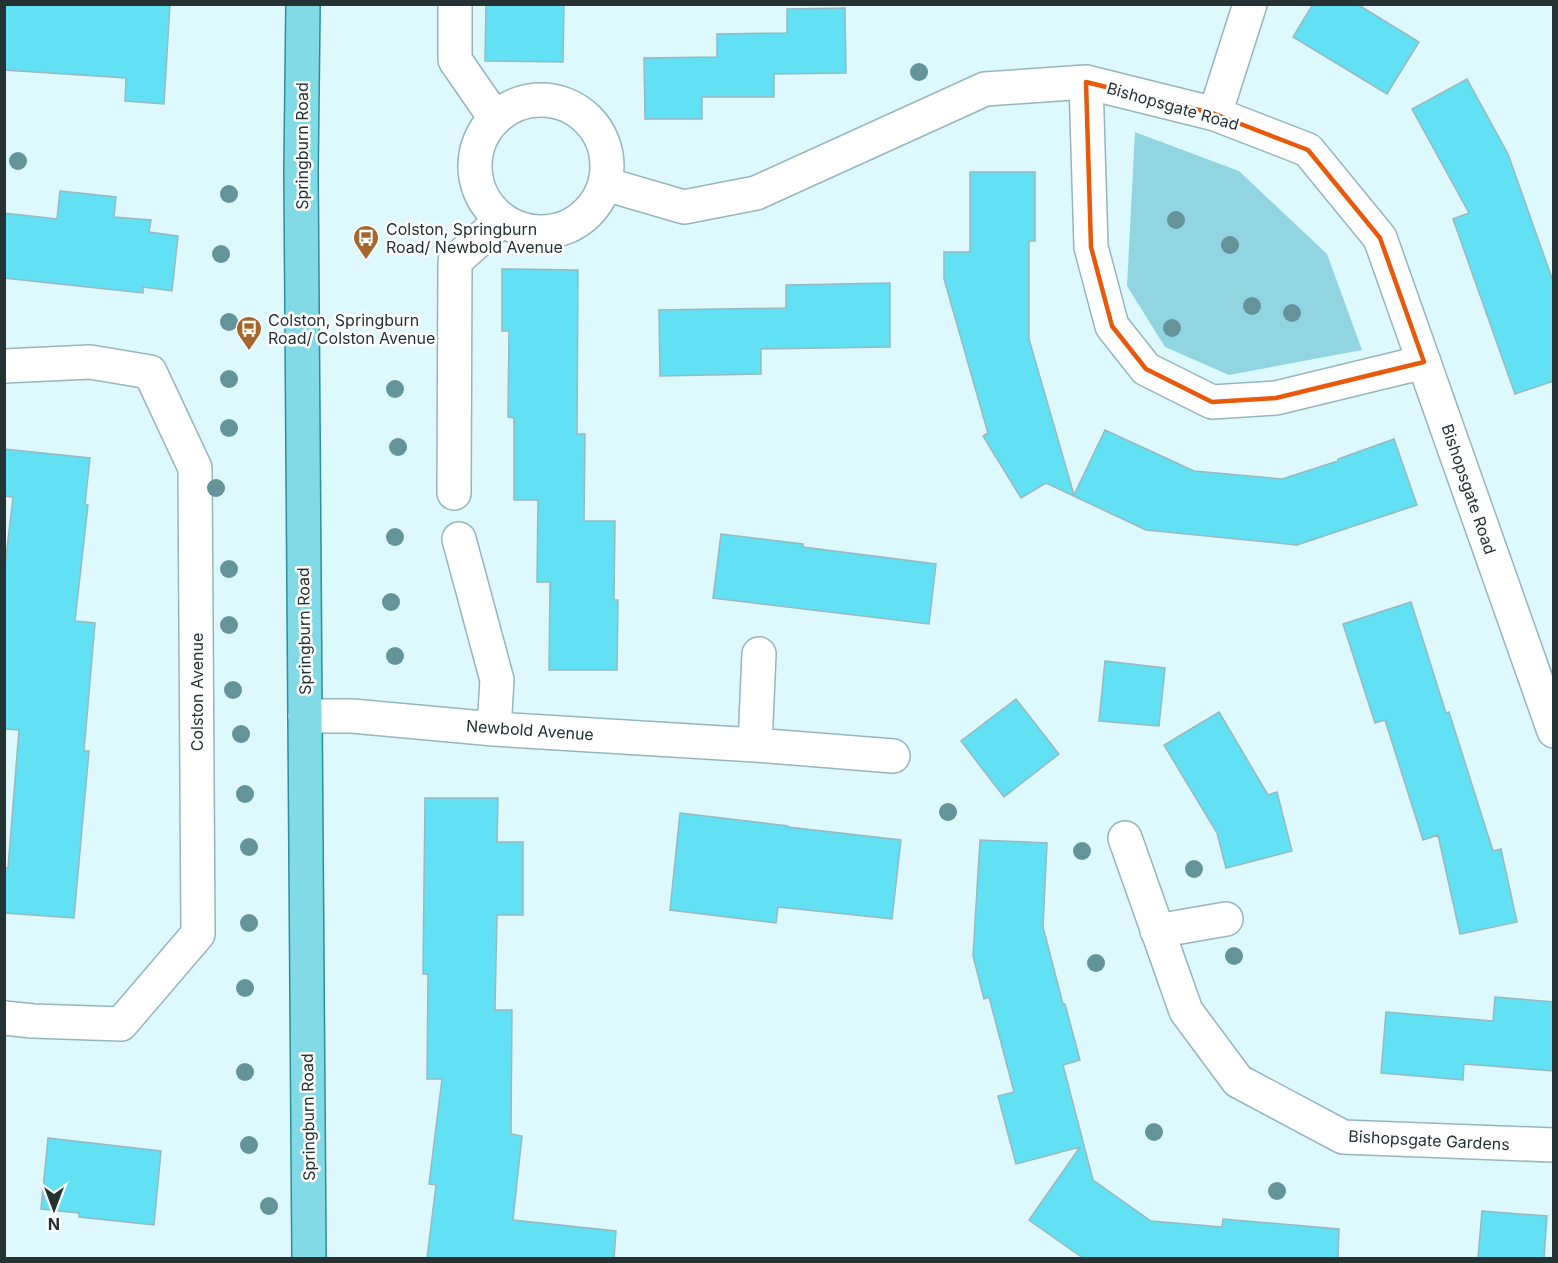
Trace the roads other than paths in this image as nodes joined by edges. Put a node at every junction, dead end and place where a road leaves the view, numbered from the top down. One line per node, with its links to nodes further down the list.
1 (303, 4): 14 (main road, Springburn Road)
2 (455, 4): 6 (street)
3 (1250, 4): 5 (street)
4 (1086, 82): 5 (street, Bishopsgate Road); 7 (street, Bishopsgate Road); 9 (street)
5 (1215, 114): 9 (street, Bishopsgate Road)
6 (495, 118): 7 (street); 8 (street)
7 (605, 184): 8 (street)
8 (502, 220): 11 (street)
9 (1424, 362): 16 (street, Bishopsgate Road)
10 (4, 366): 22 (street, Colston Avenue)
11 (454, 494)
12 (459, 538): 15 (street)
13 (759, 654): 17 (street)
14 (304, 716): 15 (street, Newbold Avenue); 24 (main road, Springburn Road)
15 (494, 729): 17 (street, Newbold Avenue)
16 (1554, 731)
17 (755, 745): 18 (street, Newbold Avenue)
18 (893, 756)
19 (1125, 838): 21 (street, Bishopsgate Gardens)
20 (1226, 919): 21 (street)
21 (1157, 931): 23 (street, Bishopsgate Gardens)
22 (4, 1018)
23 (1554, 1145)
24 (309, 1258)

